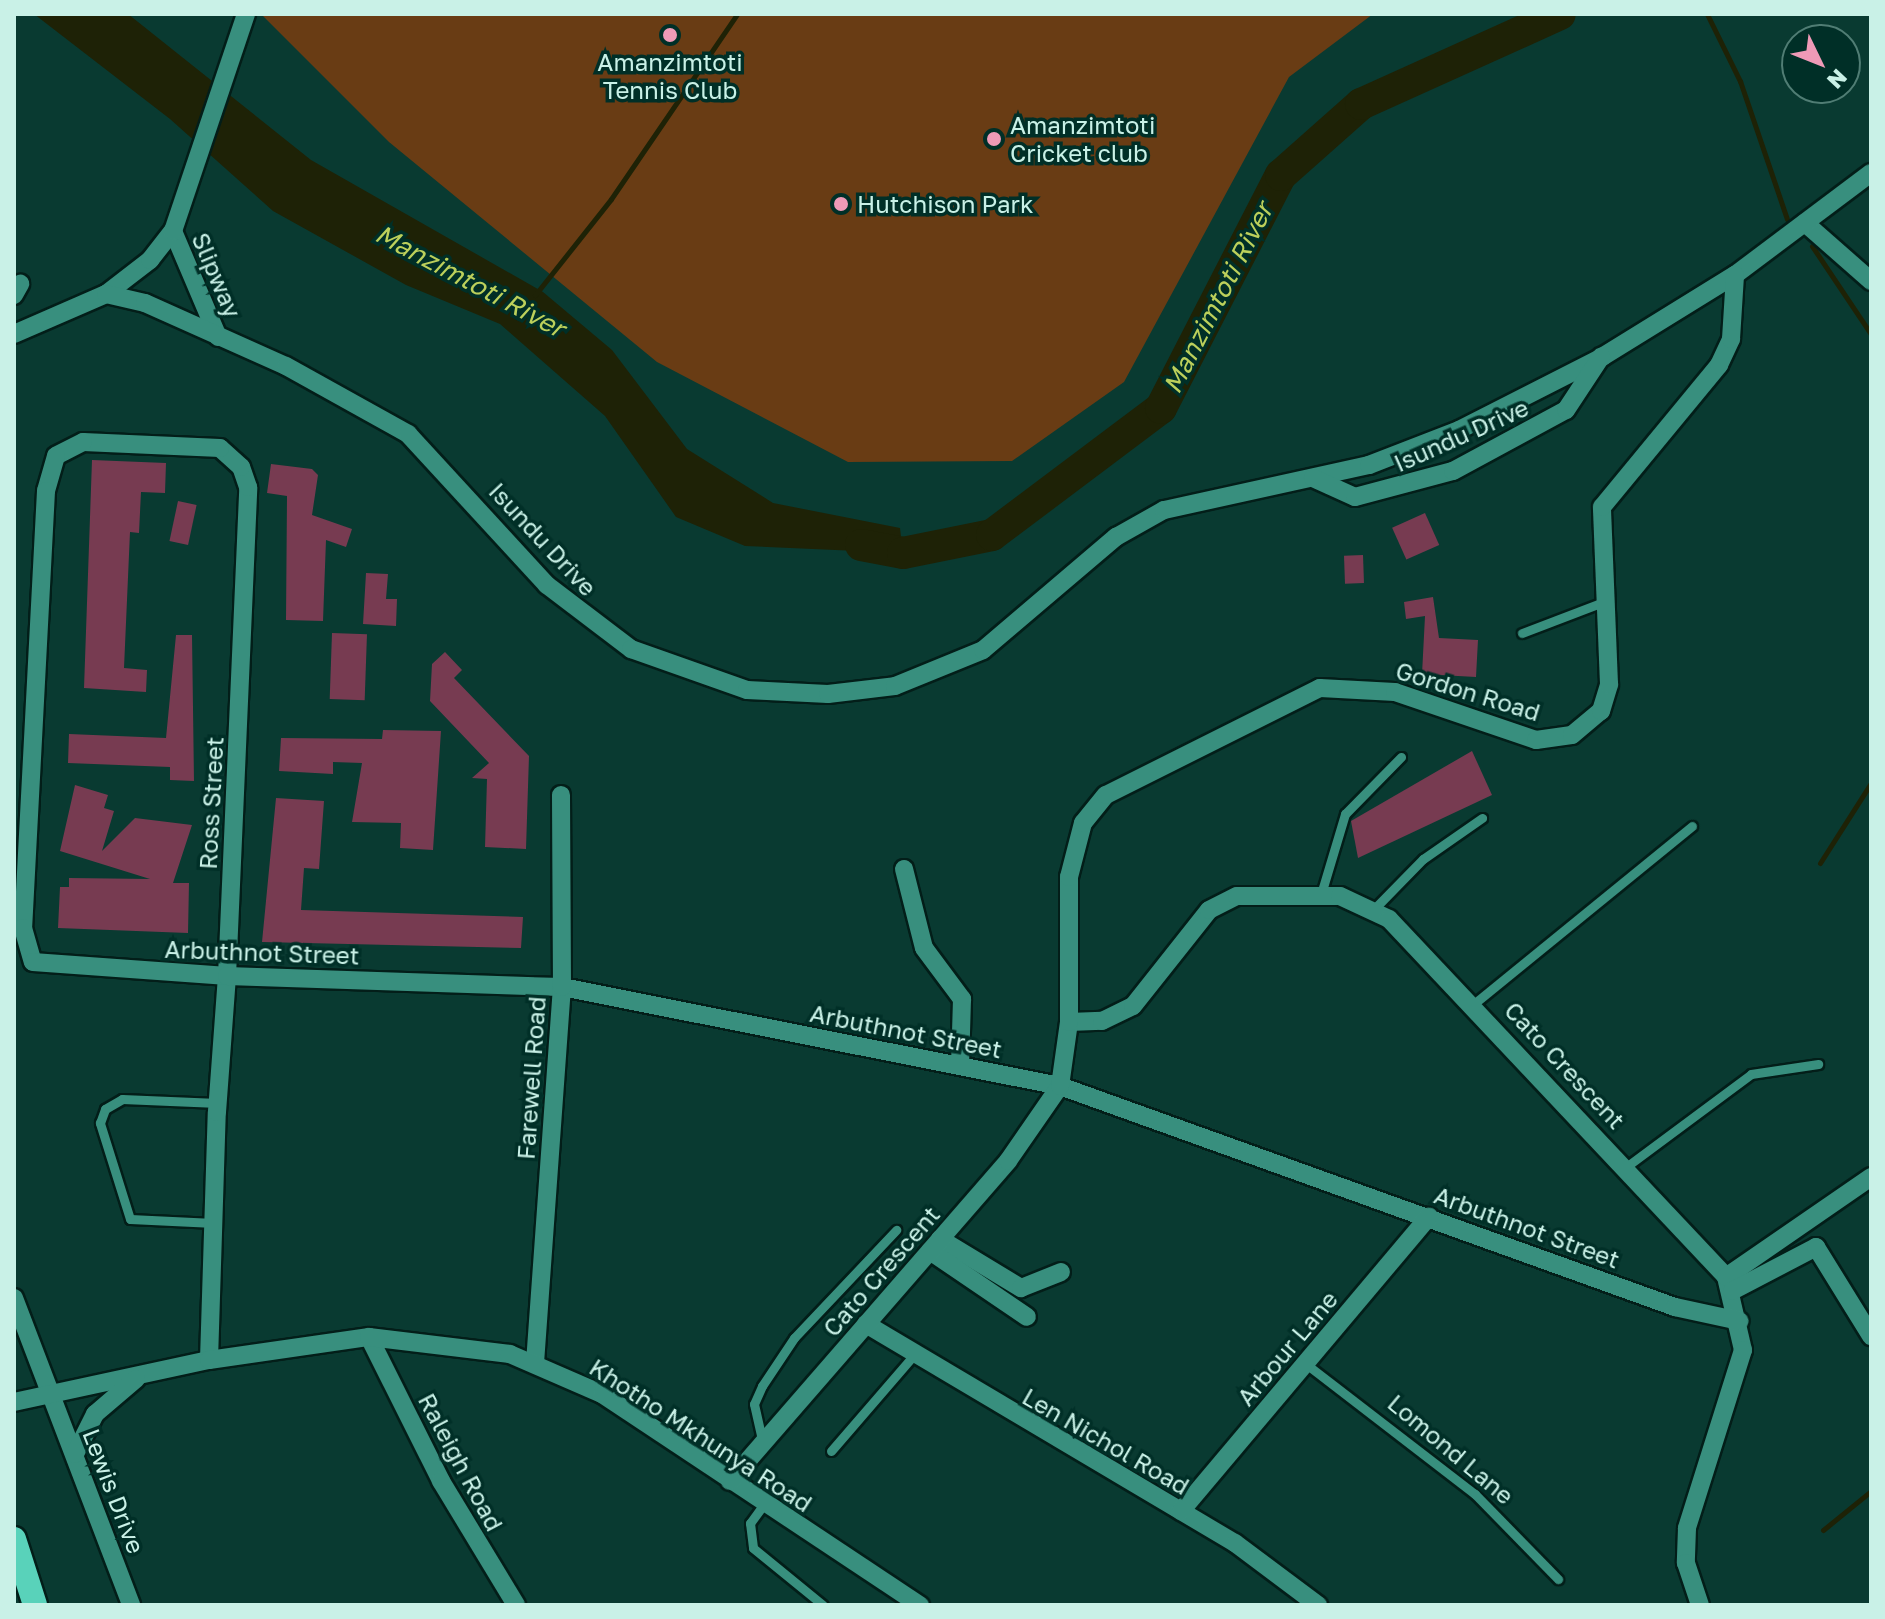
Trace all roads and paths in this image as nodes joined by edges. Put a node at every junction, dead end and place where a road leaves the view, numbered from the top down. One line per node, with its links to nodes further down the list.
1 (246, 14): 4 (street)
2 (1871, 173): 3 (street, Isundu Drive)
3 (1805, 223): 5 (street, Isundu Drive); 6 (street)
4 (173, 231): 7 (street); 9 (street, Slipway)
5 (1735, 275): 10 (street, Isundu Drive); 13 (street, Gordon Road)
6 (1871, 281)
7 (106, 294): 8 (street); 9 (street, Isundu Drive)
8 (14, 334)
9 (218, 337): 12 (street, Isundu Drive)
10 (1602, 357): 12 (street, Isundu Drive); 12 (street, Isundu Drive)
11 (47, 473): 22 (street, Arbuthnot Street); 22 (street, Ross Street)
12 (1313, 478)
13 (1603, 602): 14 (lane); 25 (street, Gordon Road)
14 (1522, 633)
15 (1401, 757): 20 (lane)
16 (561, 795): 23 (street, Farewell Road)
17 (1482, 818): 21 (lane)
18 (1692, 826): 24 (lane)
19 (904, 869): 27 (street)
20 (1321, 894): 21 (street, Cato Crescent); 25 (street, Cato Crescent)
21 (1375, 908): 24 (street, Cato Crescent)
22 (227, 976): 23 (street, Arbuthnot Street); 29 (street, Ross Street)
23 (562, 987): 27 (street, Arbuthnot Street); 46 (street, Farewell Road)
24 (1475, 1003): 30 (street, Cato Crescent)
25 (1069, 1022): 28 (street, Gordon Road)
26 (1818, 1064): 30 (lane)
27 (960, 1065): 28 (street, Arbuthnot Street)
28 (1060, 1086): 32 (street, Arbuthnot Street); 35 (street, Cato Crescent)
29 (218, 1103): 33 (street, Ross Street); 33 (lane)
30 (1626, 1167): 37 (street, Cato Crescent)
31 (1871, 1177): 37 (street)
32 (1429, 1217): 40 (street, Arbuthnot Street); 47 (street, Arbour Lane)
33 (214, 1223): 45 (street, Ross Street)
34 (896, 1230): 51 (lane)
35 (935, 1245): 36 (street); 39 (street); 41 (street, Cato Crescent)
36 (1061, 1272)
37 (1729, 1284): 40 (street, Cato Crescent); 42 (street)
38 (14, 1298): 49 (street)
39 (1027, 1317)
40 (1740, 1321): 65 (street, Cato Crescent)
41 (866, 1324): 44 (street, Len Nichol Road); 51 (street, Cato Crescent)
42 (1871, 1336)
43 (369, 1337): 45 (street, Khotho Mkhunya Road); 46 (street, Khotho Mkhunya Road); 61 (street, Raleigh Road)
44 (914, 1355): 52 (lane); 56 (street, Len Nichol Road)
45 (209, 1360): 48 (street, Khotho Mkhunya Road)
46 (535, 1363): 54 (street, Khotho Mkhunya Road)
47 (1306, 1364): 56 (street, Arbour Lane); 58 (lane, Lomond Lane)
48 (141, 1375): 49 (street, Khotho Mkhunya Road); 53 (street)
49 (51, 1394): 50 (street, Khotho Mkhunya Road); 53 (street, Lewis Drive)
50 (19, 1402)
51 (763, 1444): 54 (street, Cato Crescent)
52 (831, 1451)
53 (75, 1454): 60 (street, Lewis Drive)
54 (730, 1481): 55 (street, Khotho Mkhunya Road)
55 (764, 1504): 62 (lane); 63 (street, Khotho Mkhunya Road)
56 (1181, 1511): 64 (street, Len Nichol Road)
57 (14, 1539): 59 (highway)
58 (1558, 1579)
59 (35, 1605)
60 (131, 1605)
61 (516, 1605)
62 (823, 1605)
63 (920, 1605)
64 (1318, 1605)
65 (1700, 1605)

